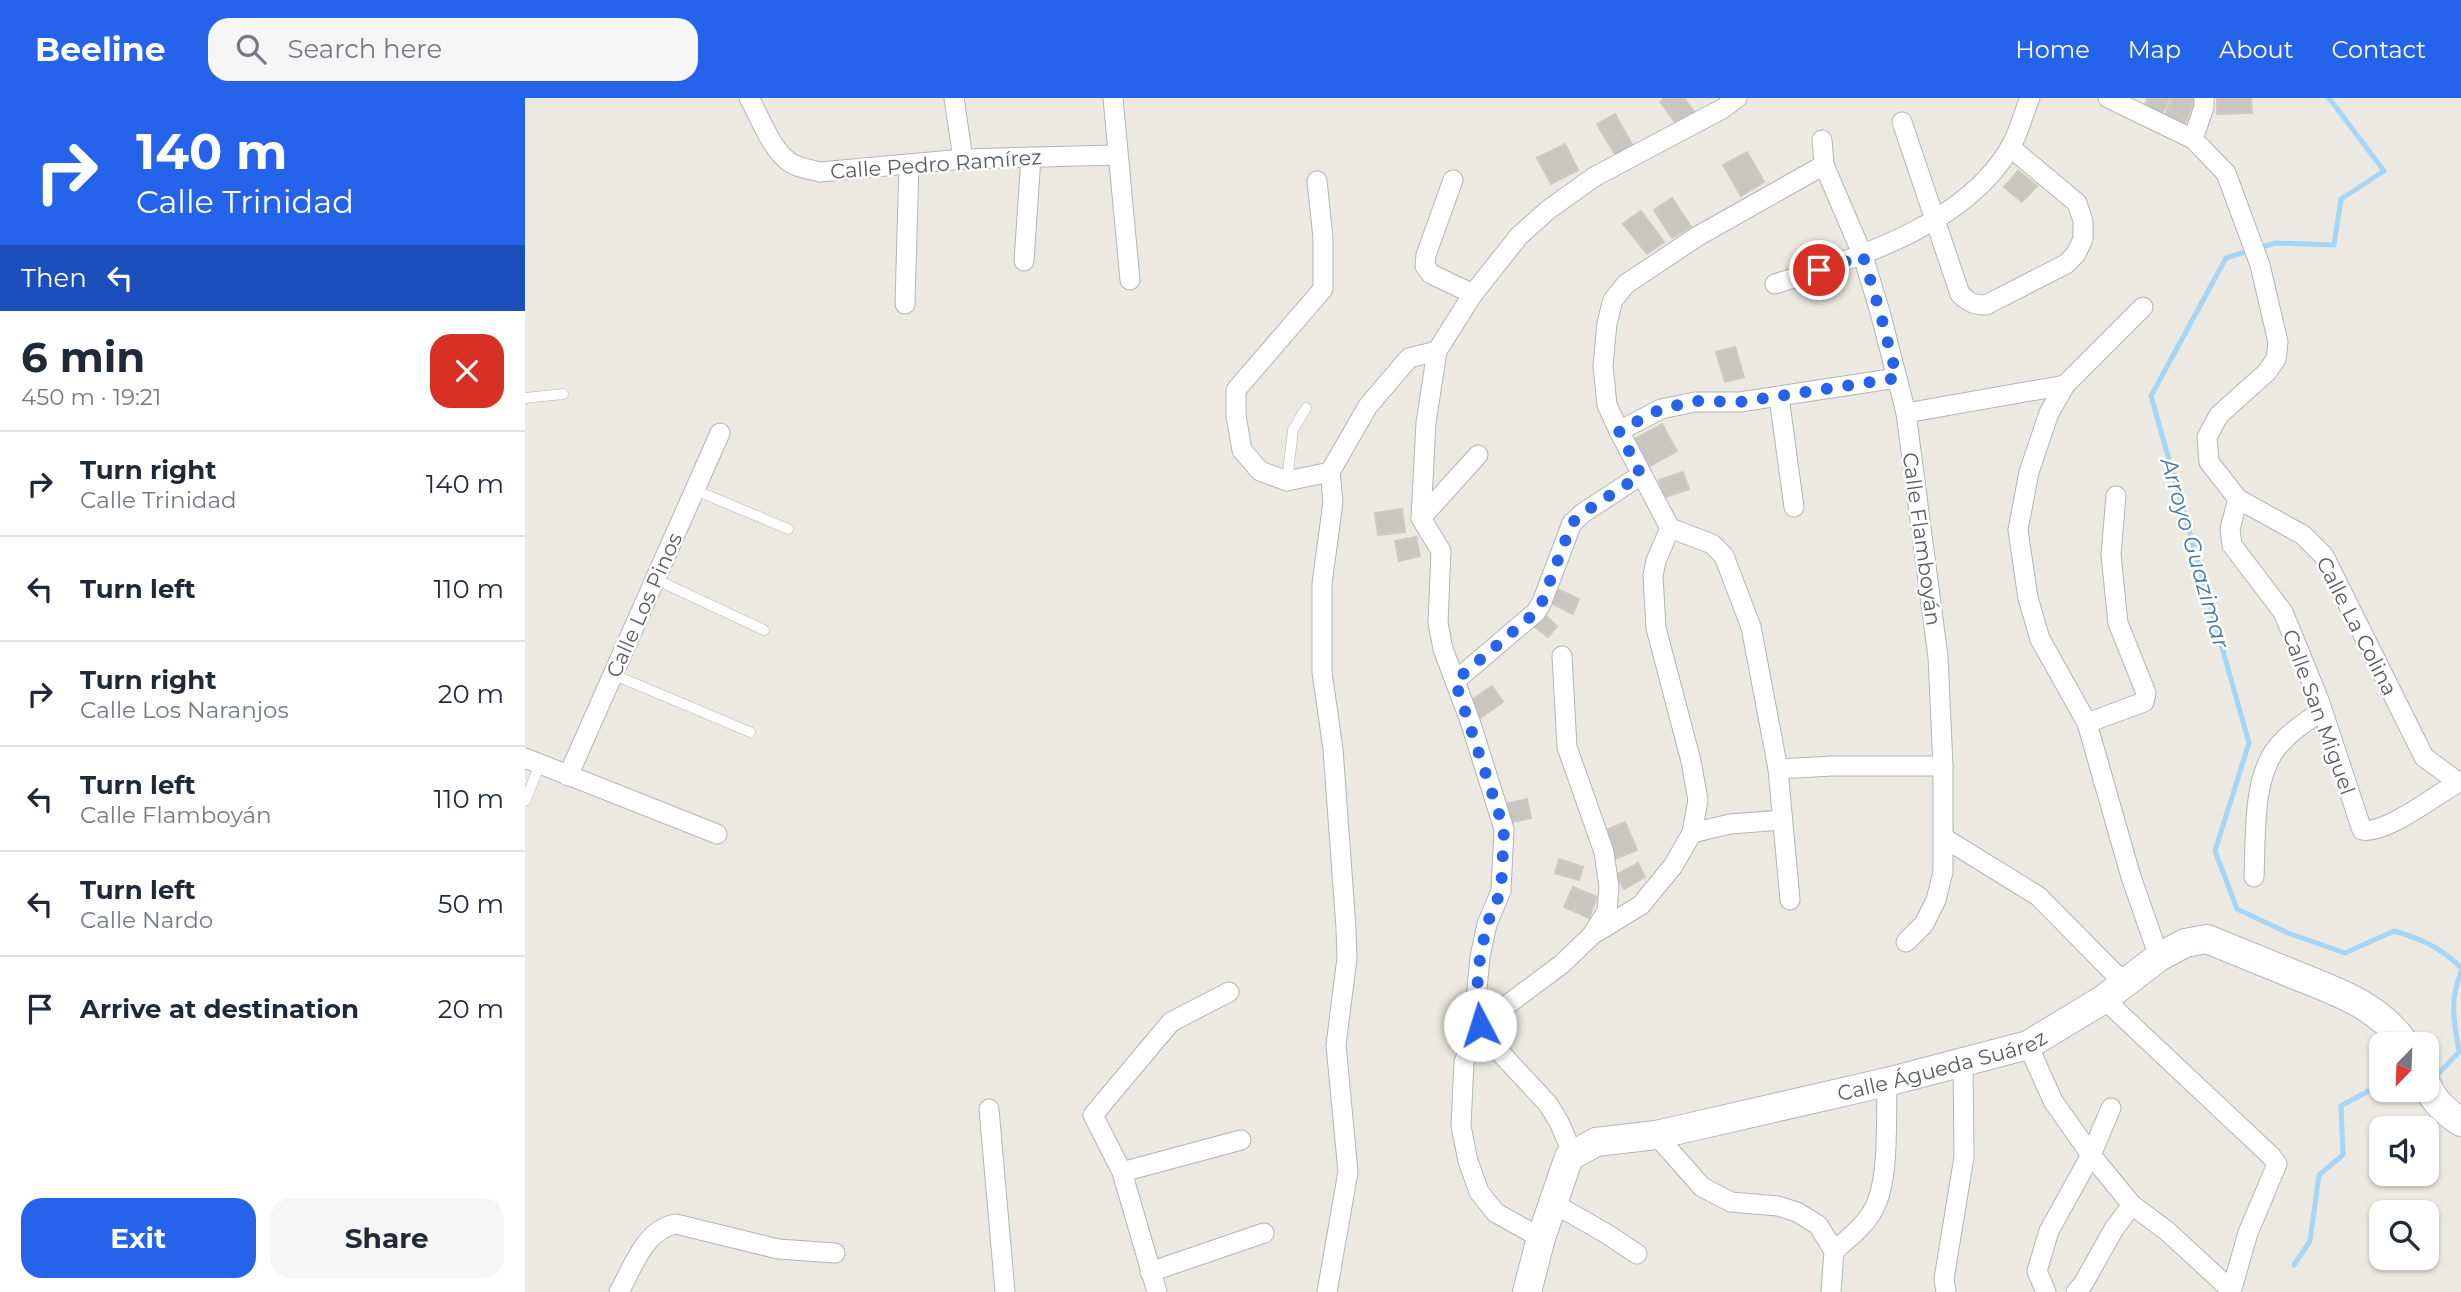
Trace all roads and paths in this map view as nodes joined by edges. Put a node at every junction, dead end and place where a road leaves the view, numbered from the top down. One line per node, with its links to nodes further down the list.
1 (749, 98): 15 (street, Calle Pedro Ramírez)
2 (954, 98): 14 (street)
3 (1113, 98): 12 (street)
4 (1737, 98): 24 (street)
5 (2030, 98): 11 (street)
6 (2108, 98): 9 (street, Calle La Colina)
7 (2204, 98): 9 (street)
8 (1902, 122): 19 (street)
9 (2193, 139): 43 (street, Calle La Colina)
10 (1822, 140): 16 (street, Calle Flamboyán)
11 (2010, 147): 19 (street); 19 (street)
12 (1117, 155): 13 (street, Calle Pedro Ramírez); 22 (street)
13 (1031, 157): 14 (street, Calle Pedro Ramírez); 21 (street)
14 (963, 159): 15 (street, Calle Pedro Ramírez)
15 (909, 164): 25 (street)
16 (1824, 166): 20 (street, Calle Flamboyán); 35 (street)
17 (1453, 180): 24 (street)
18 (1317, 181): 40 (street)
19 (1934, 220): 20 (street)
20 (1863, 256): 23 (street); 28 (street, Calle Flamboyán)
21 (1024, 261)
22 (1130, 280)
23 (1775, 284)
24 (1473, 293): 27 (street)
25 (905, 304)
26 (2143, 307): 29 (street)
27 (1437, 351): 38 (street); 45 (street)
28 (1897, 378): 31 (street); 34 (street, Calle Flamboyán)
29 (2064, 385): 34 (street); 54 (street)
30 (563, 394): 32 (lane)
31 (1779, 397): 35 (street); 44 (street)
32 (525, 398)
33 (1306, 408): 40 (lane)
34 (1906, 413): 57 (street, Calle Flamboyán)
35 (1619, 431): 39 (street)
36 (720, 433): 41 (street, Calle Los Pinos)
37 (1478, 455): 45 (street)
38 (1330, 472): 40 (street); 99 (street)
39 (1641, 475): 46 (street); 52 (street)
40 (1287, 481)
41 (695, 490): 47 (lane); 48 (street, Calle Los Pinos)
42 (2116, 496): 54 (street)
43 (2238, 499): 53 (street, Calle San Miguel); 60 (street, Calle La Colina)
44 (1794, 508)
45 (1422, 518): 52 (street)
46 (1670, 528): 58 (street); 63 (street)
47 (788, 530)
48 (655, 579): 49 (lane); 51 (street, Calle Los Pinos)
49 (764, 630)
50 (1562, 656): 68 (street)
51 (612, 674): 55 (lane); 59 (street, Calle Los Pinos)
52 (1455, 681): 73 (street)
53 (2322, 712): 60 (street, Calle San Miguel); 66 (street)
54 (2087, 723): 70 (street)
55 (750, 732)
56 (533, 761): 59 (street); 61 (lane)
57 (1943, 766): 58 (street); 65 (street, Calle Flamboyán)
58 (1778, 769): 62 (street)
59 (568, 776): 64 (street)
60 (2459, 782)
61 (525, 801)
62 (1782, 820): 63 (street); 67 (street)
63 (1692, 833): 68 (street)
64 (717, 834)
65 (1944, 838): 69 (street, Calle Flamboyán); 71 (street)
66 (2254, 877)
67 (1790, 900)
68 (1592, 935): 73 (street)
69 (1906, 942)
70 (2159, 957): 71 (street, Calle Águeda Suárez); 74 (street, Calle Águeda Suárez)
71 (2115, 991): 75 (street, Calle Águeda Suárez); 95 (street)
72 (1229, 992): 86 (street)
73 (1480, 1025): 85 (street); 90 (street)
74 (2394, 1032)
75 (2028, 1045): 76 (street, Calle Águeda Suárez); 84 (street)
76 (1963, 1062): 77 (street, Calle Águeda Suárez); 102 (street)
77 (1887, 1082): 82 (street, Calle Águeda Suárez); 91 (street)
78 (2438, 1102): 81 (street)
79 (2111, 1108): 84 (street)
80 (989, 1109): 97 (street)
81 (2461, 1122)
82 (1656, 1135): 85 (street, Calle Águeda Suárez); 91 (street)
83 (1241, 1140): 86 (street)
84 (2091, 1155): 88 (street); 103 (street)
85 (1569, 1157): 87 (street)
86 (1122, 1172): 94 (street)
87 (1553, 1203): 90 (street); 93 (street)
88 (2132, 1205): 95 (street); 104 (street)
89 (1264, 1233): 94 (street)
90 (1541, 1238): 100 (street)
91 (1834, 1251): 101 (street)
92 (835, 1254): 96 (street)
93 (1637, 1254)
94 (1150, 1272): 98 (street)
95 (2231, 1291)
96 (619, 1292)
97 (1005, 1292)
98 (1157, 1292)
99 (1327, 1292)
100 (1527, 1292)
101 (1831, 1292)
102 (1946, 1292)
103 (2046, 1292)
104 (2076, 1292)

